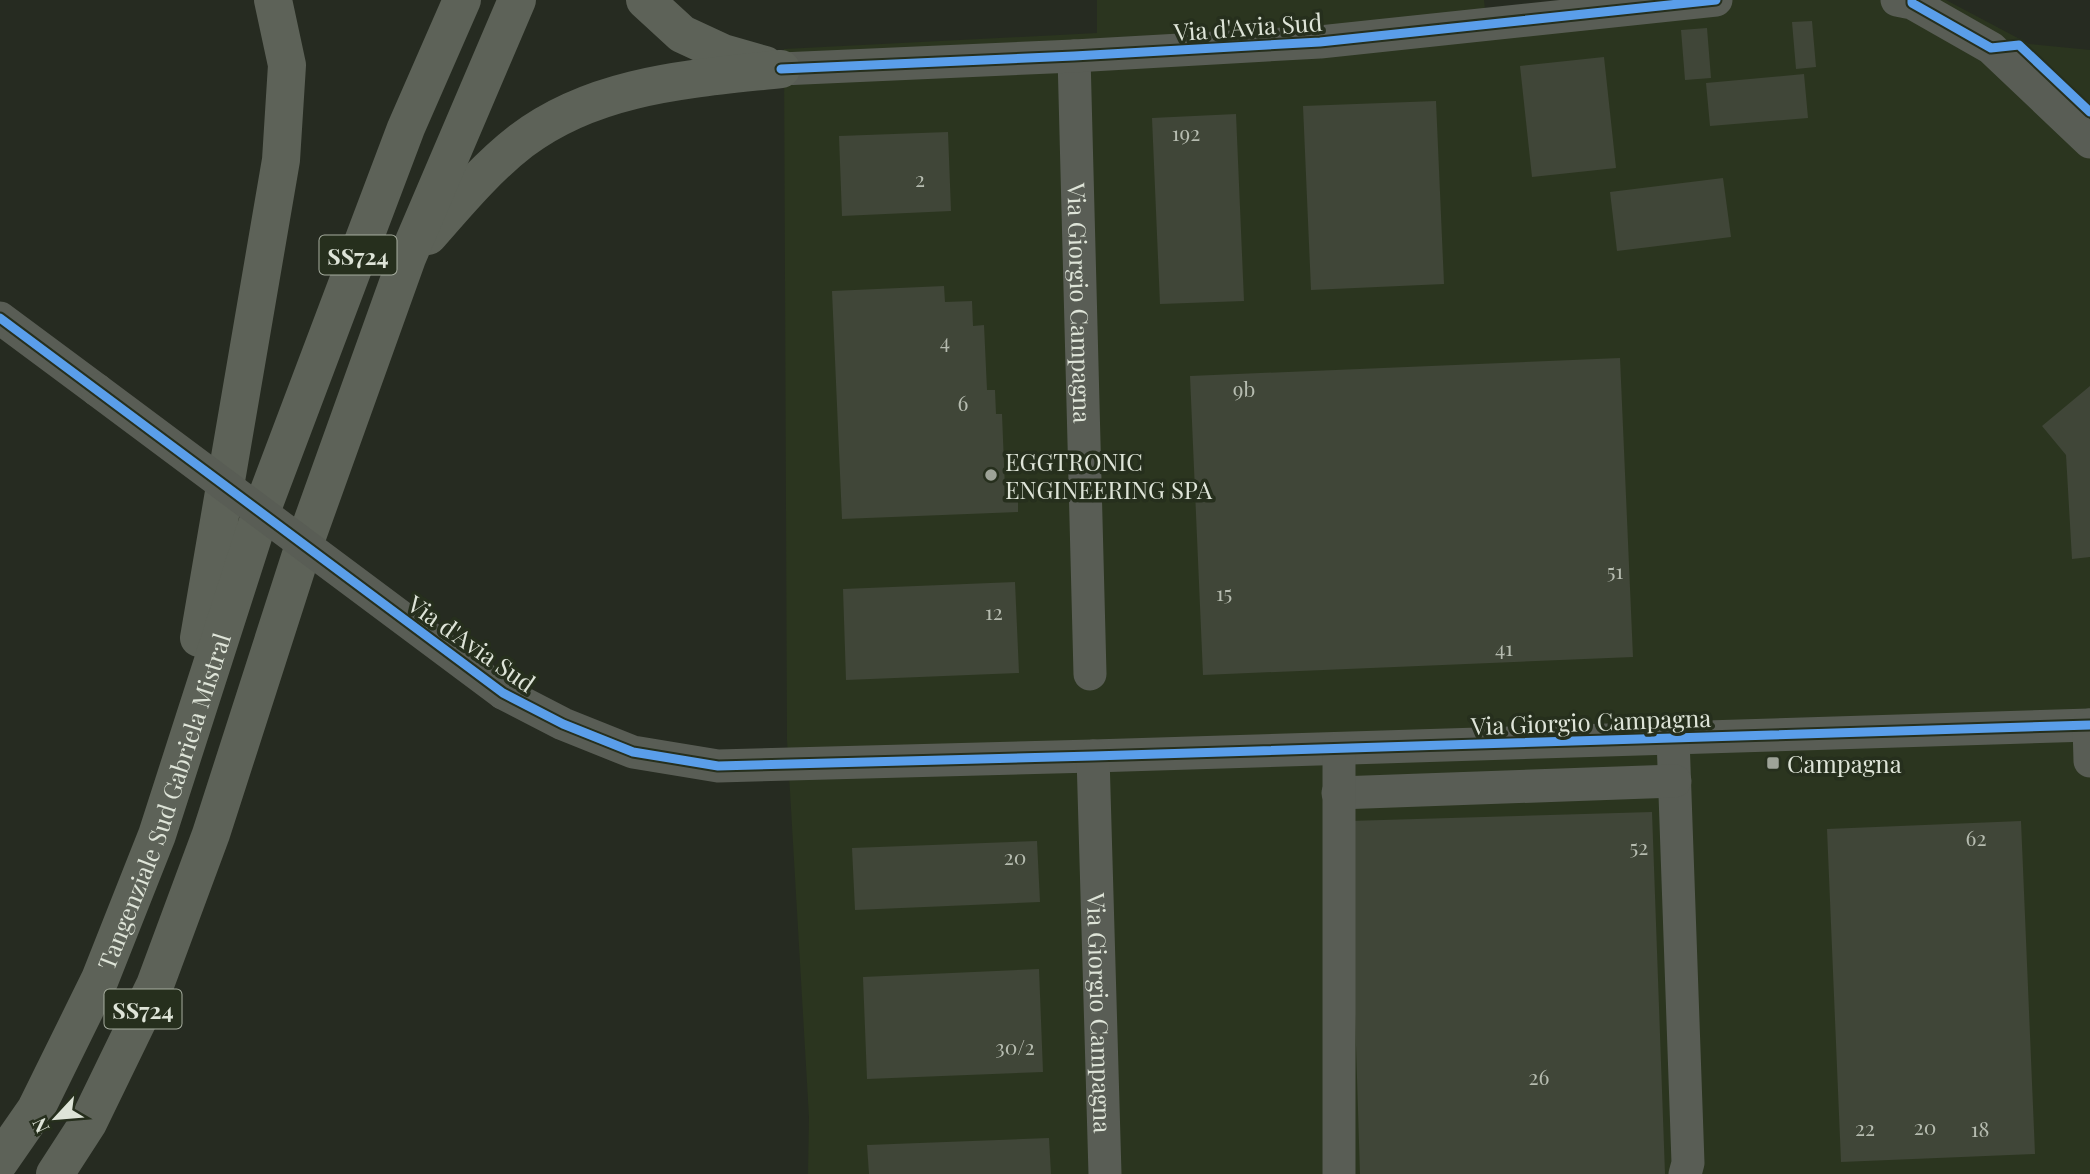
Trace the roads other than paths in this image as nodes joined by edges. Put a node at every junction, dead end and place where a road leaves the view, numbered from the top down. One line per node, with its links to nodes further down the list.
1 (273, 0): 20 (highway)
2 (462, 0): 20 (highway, Tangenziale Sud Gabriela Mistral / SS724)
3 (517, 0): 10 (highway, SS724)
4 (645, 0): 8 (highway)
5 (1716, 0): 7 (street, Via d'Avia Sud)
6 (1907, 1): 9 (street)
7 (1074, 56): 8 (street, Via d'Avia Sud); 12 (street, Via Giorgio Campagna)
8 (781, 69): 10 (highway)
9 (2090, 142)
10 (407, 258): 22 (highway, SS724)
11 (0, 318): 16 (street, Via d'Avia Sud, bridge)
12 (1090, 674)
13 (2089, 725): 14 (street, Via Giorgio Campagna); 17 (street)
14 (1673, 738): 15 (street, Via Giorgio Campagna); 18 (street)
15 (1339, 749): 16 (street, Via Giorgio Campagna); 19 (street)
16 (1093, 756): 23 (street, Via Giorgio Campagna)
17 (2090, 761)
18 (1675, 781): 19 (street); 25 (street)
19 (1338, 793): 24 (street)
20 (157, 835): 21 (highway, Tangenziale Sud Gabriela Mistral / SS724)
21 (0, 1161)
22 (55, 1174)
23 (1105, 1174)
24 (1339, 1174)
25 (1685, 1174)

